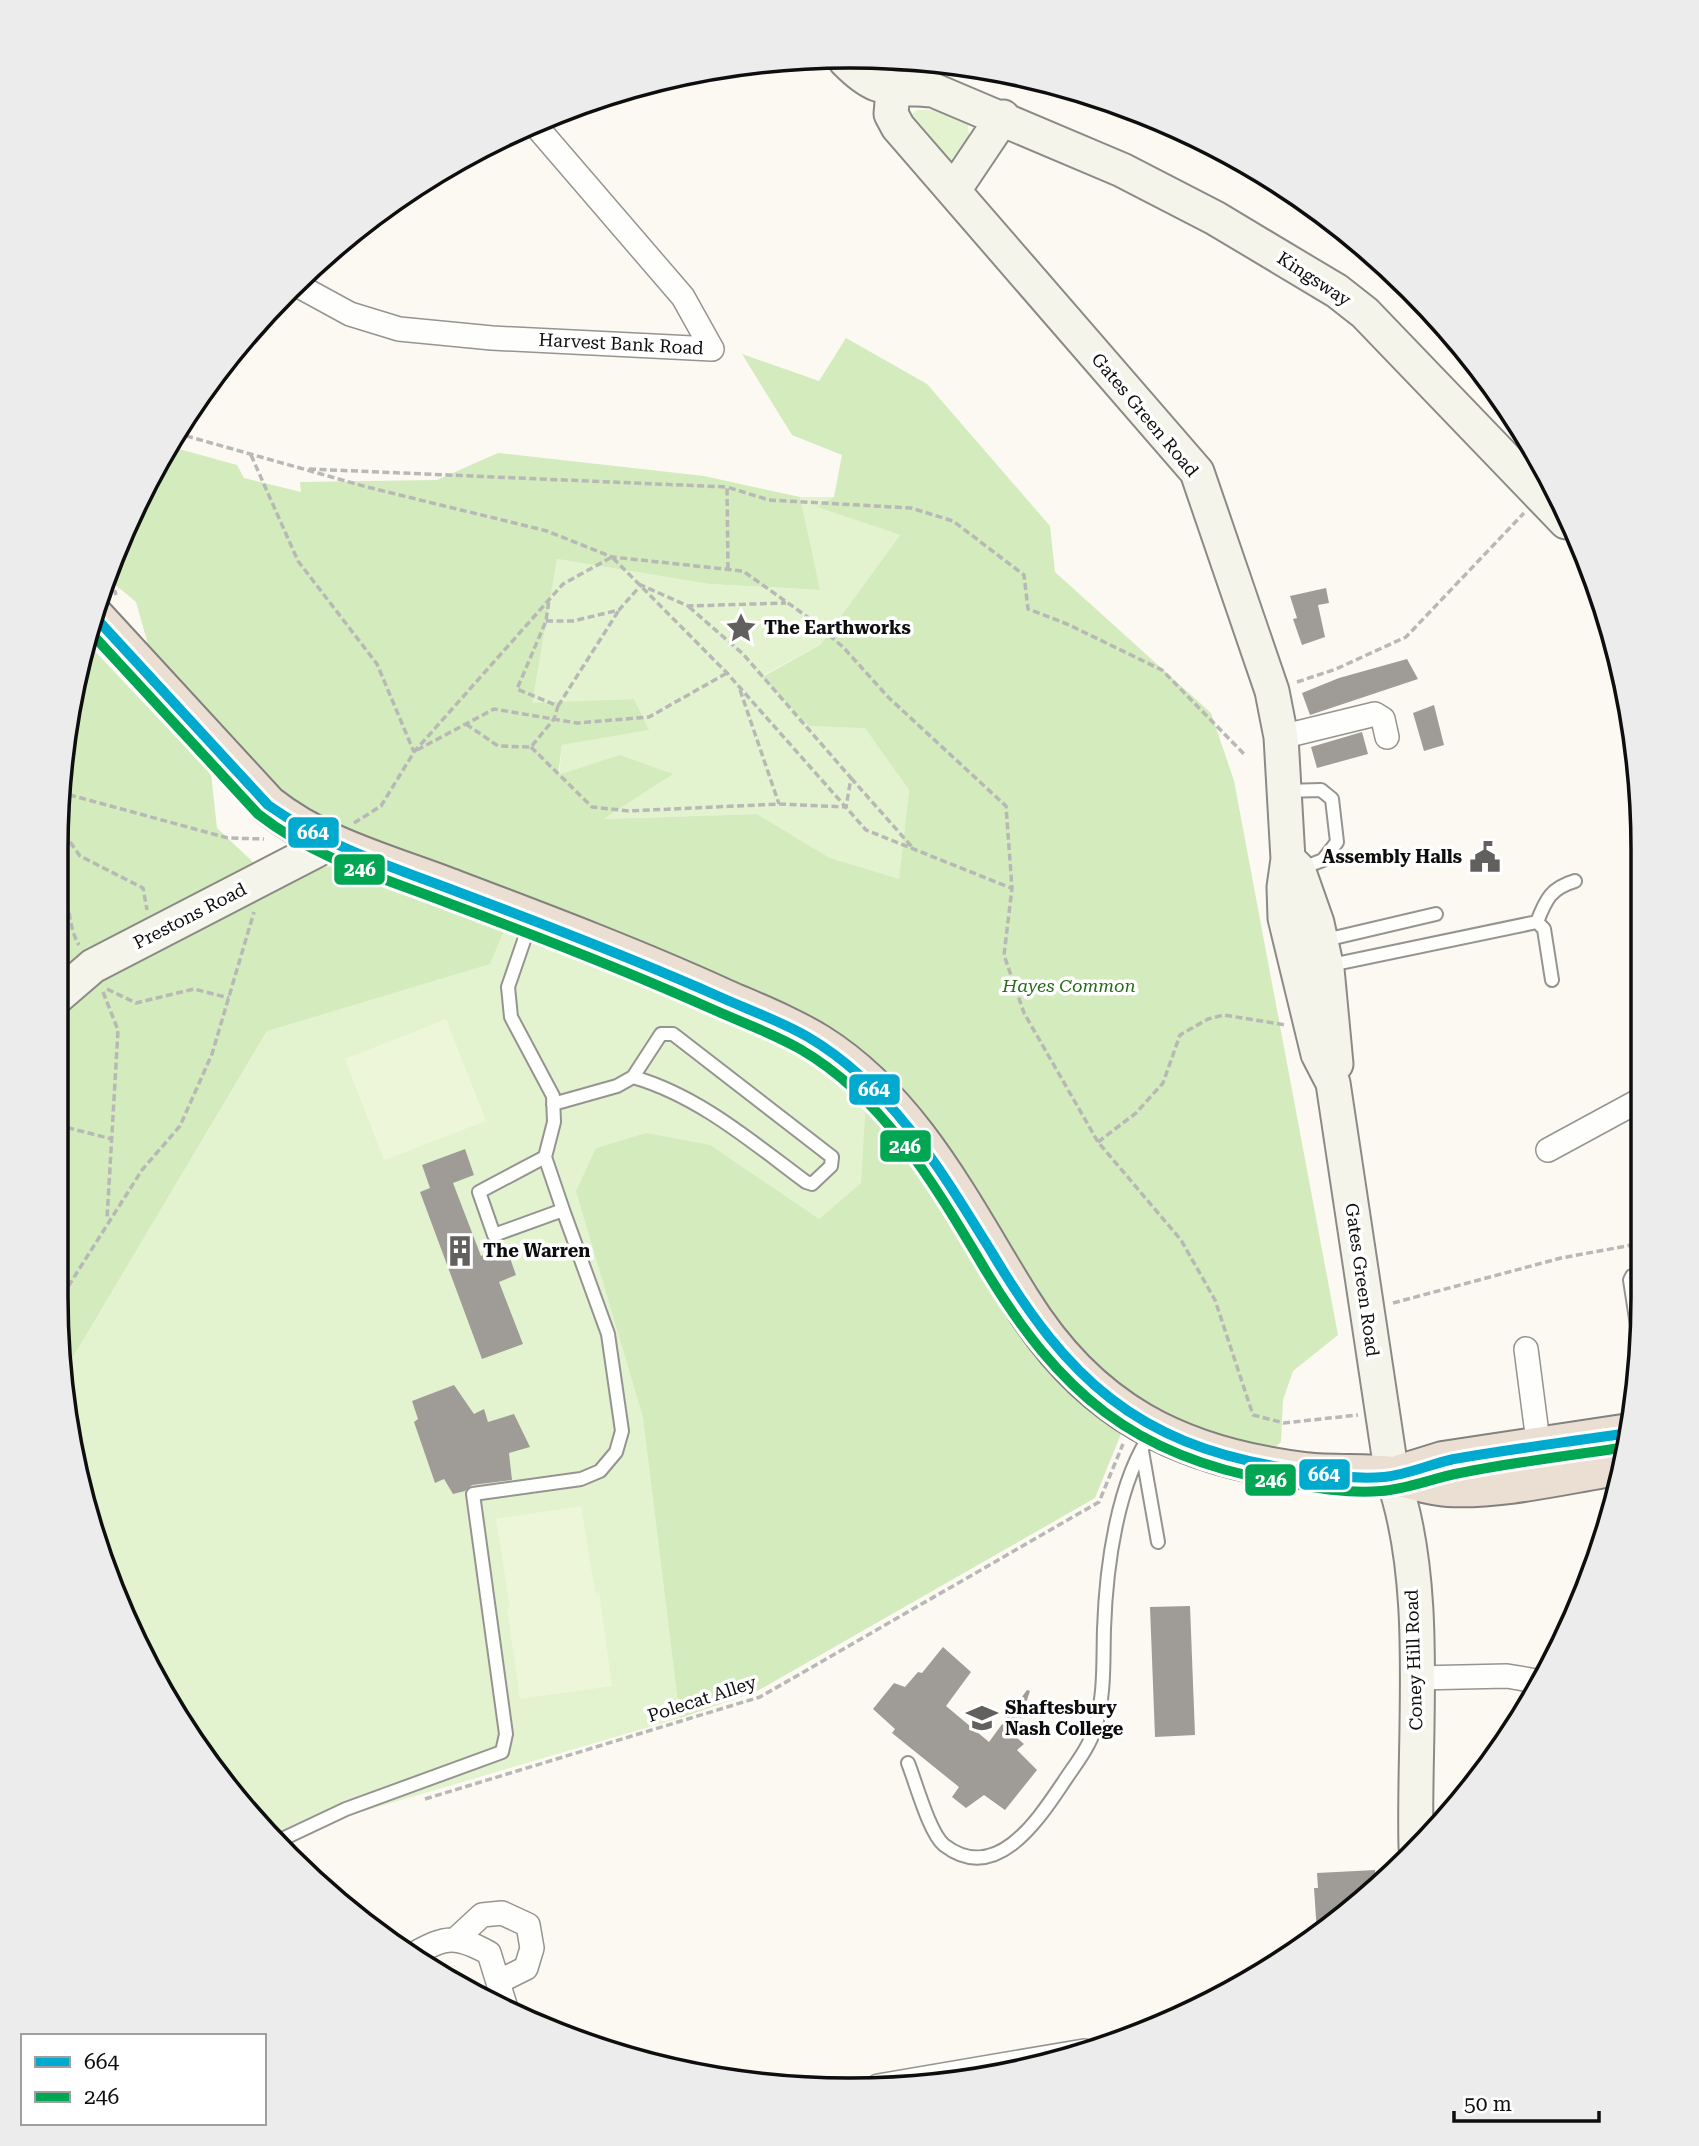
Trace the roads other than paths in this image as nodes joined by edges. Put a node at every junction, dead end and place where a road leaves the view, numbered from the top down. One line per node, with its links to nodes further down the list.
1 (855, 68): 2 (street)
2 (893, 90): 3 (street, Kingsway); 5 (street, Gates Green Road)
3 (1003, 117): 5 (street); 7 (street, Kingsway)
4 (541, 132): 6 (street, Harvest Bank Road)
5 (954, 190): 9 (street, Gates Green Road)
6 (305, 290)
7 (1551, 507)
8 (102, 625): 12 (highway)
9 (1281, 737): 10 (street); 11 (street, Gates Green Road)
10 (1387, 737)
11 (1284, 791): 13 (street, Gates Green Road); 13 (lane)
12 (326, 840): 16 (highway); 20 (street, Prestons Road)
13 (1293, 864): 18 (street, Gates Green Road); 22 (street, Gates Green Road)
14 (1575, 881): 17 (lane)
15 (1437, 914): 18 (lane)
16 (531, 919): 23 (lane); 30 (highway)
17 (1537, 922): 18 (lane); 19 (lane)
18 (1323, 954): 22 (street, Gates Green Road)
19 (1552, 980)
20 (68, 988)
21 (632, 1077): 21 (lane); 23 (lane)
22 (1333, 1083): 33 (street, Gates Green Road)
23 (553, 1104): 26 (lane)
24 (1631, 1105): 25 (street)
25 (1548, 1150)
26 (545, 1157): 27 (lane); 27 (lane)
27 (563, 1210): 39 (lane)
28 (1526, 1349): 31 (street)
29 (1618, 1437): 31 (highway)
30 (1147, 1439): 33 (highway); 34 (lane); 37 (lane)
31 (1541, 1462): 32 (highway); 33 (highway)
32 (1612, 1465)
33 (1392, 1476): 35 (street, Coney Hill Road)
34 (1158, 1542)
35 (1417, 1678): 36 (street); 38 (street, Coney Hill Road)
36 (1530, 1680)
37 (908, 1763)
38 (1416, 1834)
39 (286, 1837)
40 (456, 1940): 41 (street); 42 (street); 42 (street)
41 (421, 1950)
42 (498, 1982): 43 (street)
43 (502, 1996)

